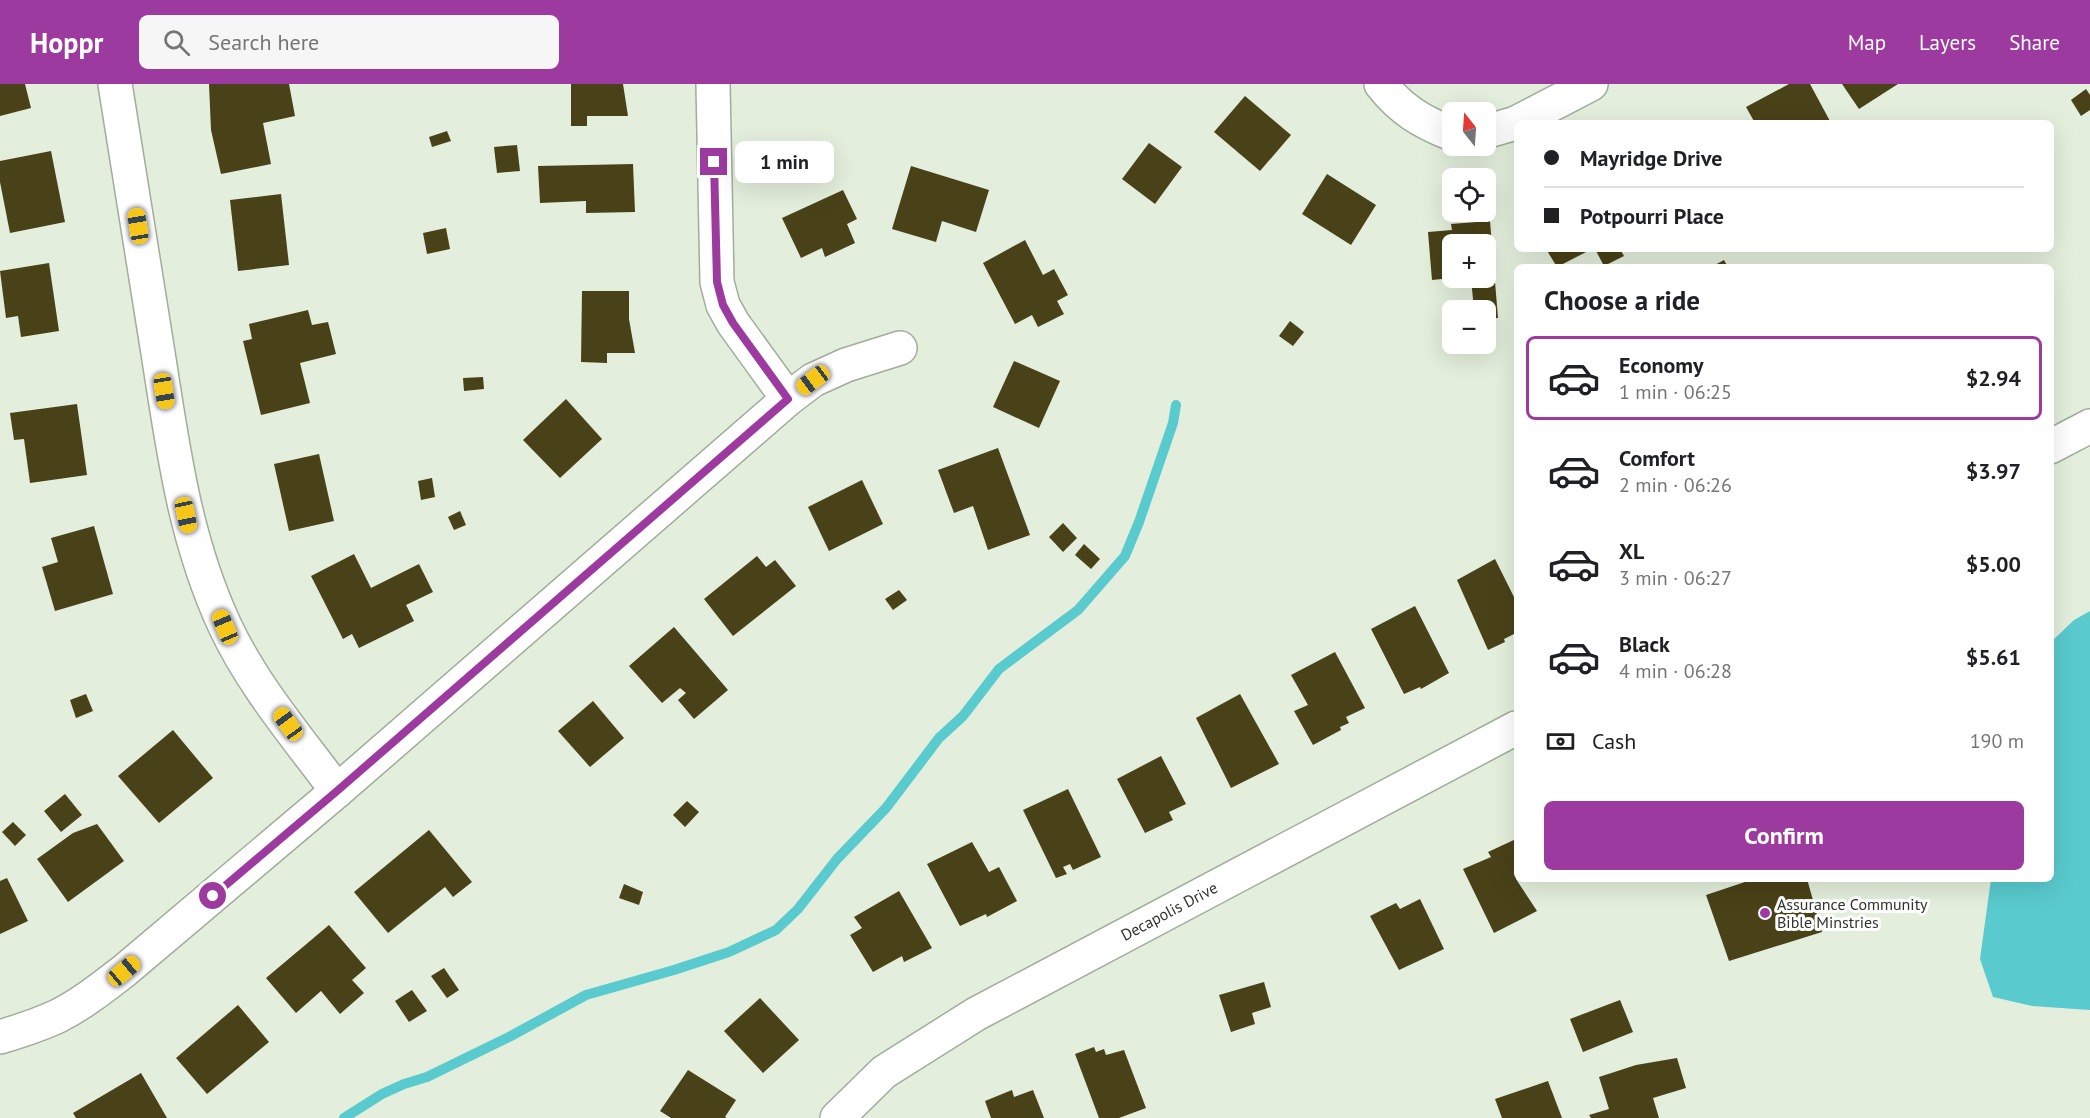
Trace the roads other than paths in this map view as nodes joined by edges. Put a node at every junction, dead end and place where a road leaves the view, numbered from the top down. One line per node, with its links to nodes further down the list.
1 (115, 84): 14 (street)
2 (713, 84): 10 (street)
3 (1381, 84): 7 (street)
4 (1591, 84): 5 (street)
5 (1522, 120)
6 (1514, 124): 8 (street)
7 (1442, 129)
8 (1496, 129)
9 (900, 348): 10 (street)
10 (788, 399): 14 (street)
11 (2090, 426): 12 (street)
12 (2054, 445)
13 (1514, 729): 16 (street, Decapolis Drive)
14 (337, 791): 15 (street)
15 (0, 1037)
16 (837, 1118)

